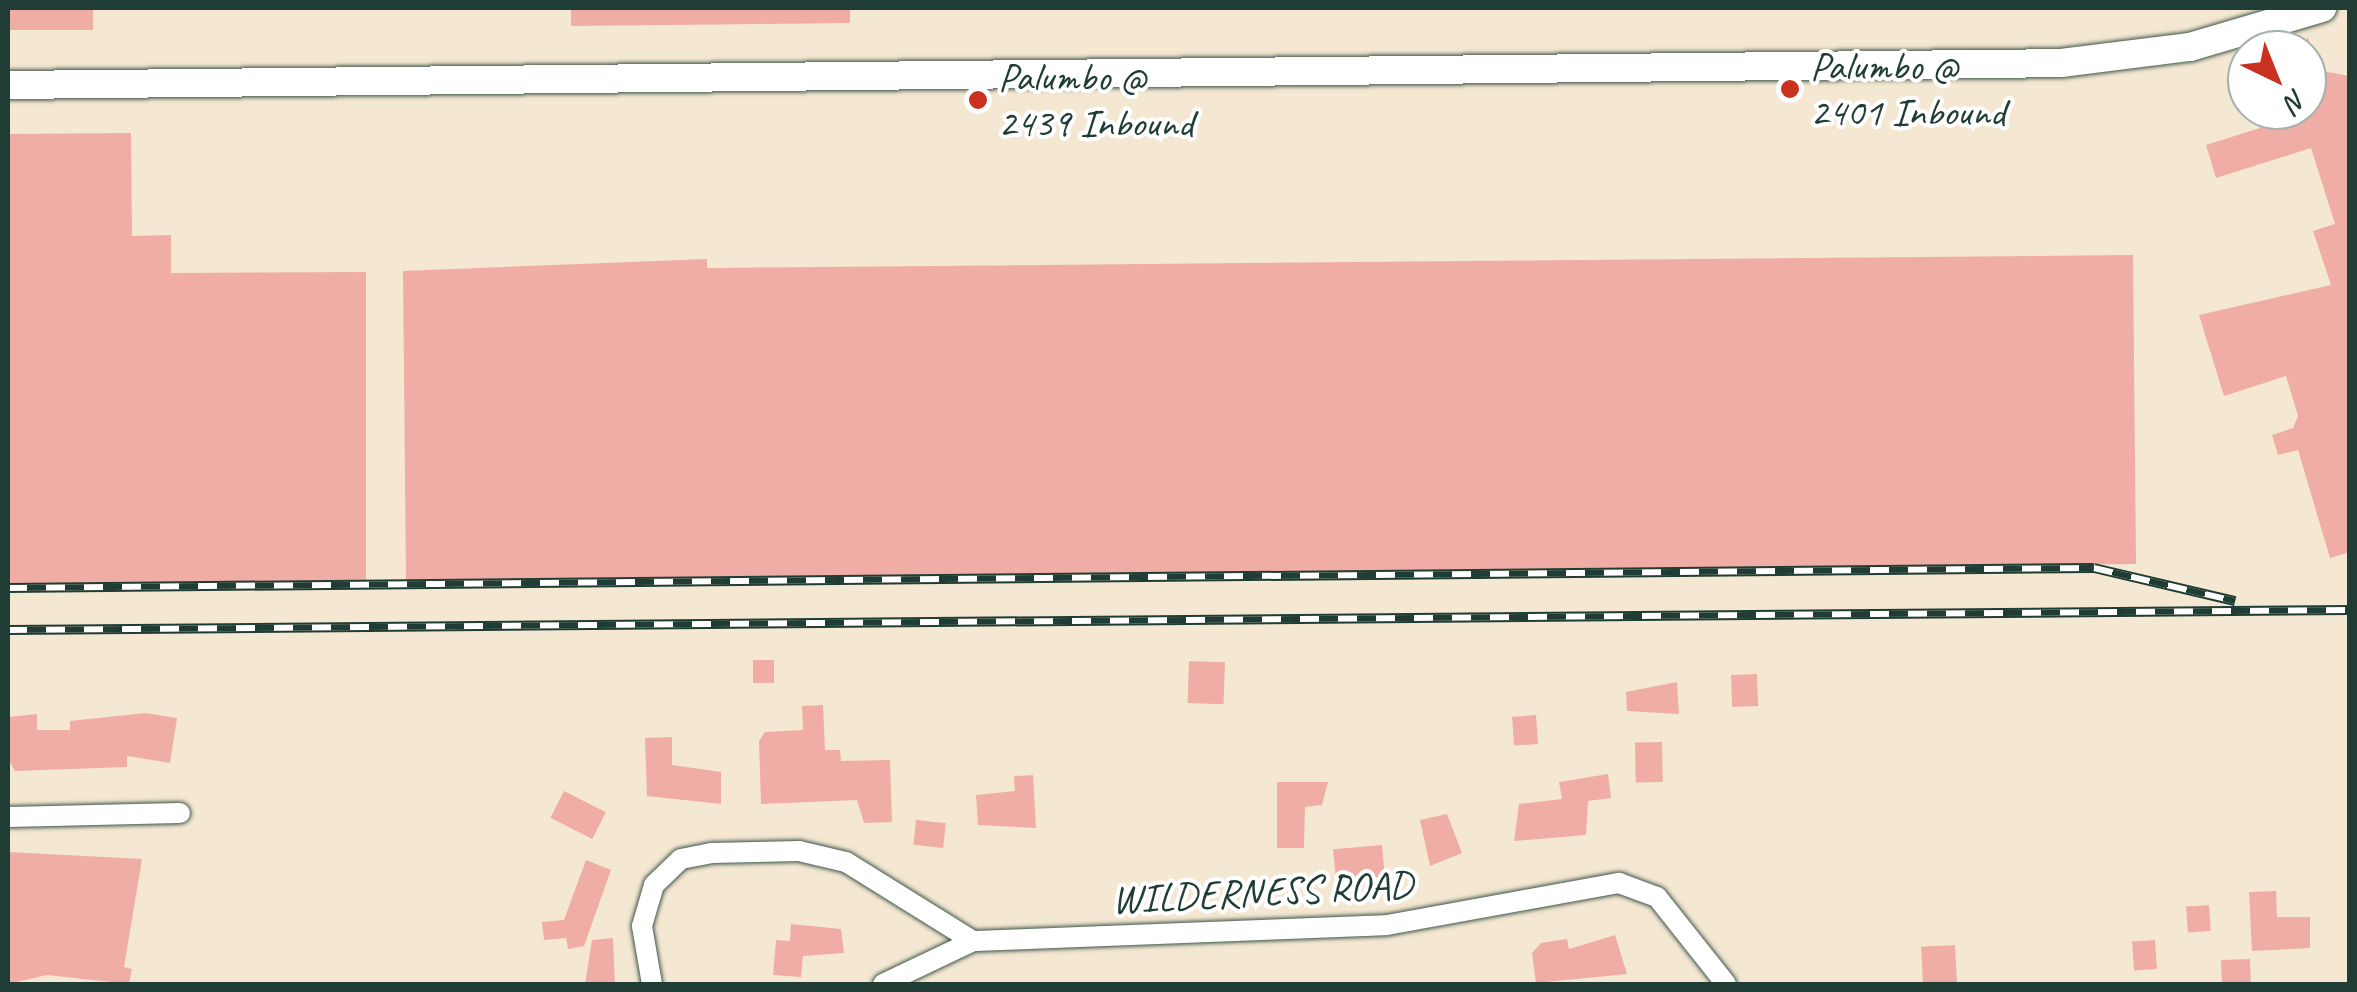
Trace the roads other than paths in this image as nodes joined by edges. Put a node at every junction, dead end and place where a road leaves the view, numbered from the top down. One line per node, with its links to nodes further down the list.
1 (2322, 8): 2 (street)
2 (8, 85)
3 (180, 813): 4 (street)
4 (8, 817)
5 (972, 941): 6 (street); 7 (street, WILDERNESS ROAD); 8 (street, WILDERNESS ROAD)
6 (652, 984)
7 (884, 984)
8 (1726, 984)

